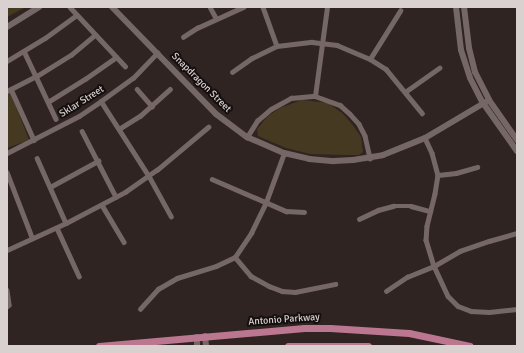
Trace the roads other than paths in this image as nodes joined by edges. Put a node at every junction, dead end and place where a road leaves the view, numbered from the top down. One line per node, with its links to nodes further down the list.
1 (39, 7): 13 (street)
2 (70, 7): 11 (street)
3 (112, 7): 19 (street, Snapdragon Street)
4 (210, 7): 12 (street)
5 (243, 7): 12 (street)
6 (263, 7): 17 (street)
7 (328, 7): 16 (street)
8 (456, 7): 35 (street)
9 (464, 7): 32 (street)
10 (400, 11): 21 (street)
11 (77, 15): 14 (street); 18 (street)
12 (216, 18): 15 (street)
13 (7, 27)
14 (95, 35): 20 (street); 26 (street)
15 (183, 37)
16 (321, 43): 17 (street); 21 (street); 31 (street)
17 (277, 46): 25 (street)
18 (24, 51): 22 (street); 26 (street)
19 (156, 53): 33 (street, Sklar Street); 42 (street, Snapdragon Street)
20 (116, 57): 23 (street); 34 (street)
21 (370, 59): 30 (street)
22 (7, 60)
23 (125, 66)
24 (439, 68): 30 (street)
25 (232, 72)
26 (37, 76): 29 (street); 34 (street)
27 (137, 89): 36 (street)
28 (170, 89): 36 (street)
29 (9, 90): 44 (street)
30 (405, 92): 37 (street)
31 (315, 96): 42 (street); 50 (street)
32 (489, 100): 35 (street, Snapdragon Street); 45 (street)
33 (101, 101): 40 (street); 44 (street, Sklar Street)
34 (48, 102): 38 (street)
35 (483, 103): 43 (street, Snapdragon Street); 46 (street)
36 (152, 106): 40 (street)
37 (422, 113)
38 (56, 119)
39 (208, 127): 55 (street)
40 (119, 129): 55 (street)
41 (82, 131): 51 (street)
42 (247, 137): 48 (street, Snapdragon Street)
43 (425, 138): 50 (street, Snapdragon Street); 54 (street)
44 (34, 140): 47 (street, Sklar Street)
45 (517, 140)
46 (517, 151)
47 (7, 153)
48 (284, 153): 50 (street, Snapdragon Street); 59 (street)
49 (37, 158): 57 (street)
50 (370, 158)
51 (98, 161): 57 (street); 58 (street)
52 (477, 167): 54 (street)
53 (7, 172): 68 (street)
54 (438, 175): 61 (street)
55 (149, 176): 58 (street); 63 (street)
56 (212, 179): 59 (street)
57 (50, 187): 65 (street)
58 (116, 197): 60 (street)
59 (266, 202): 62 (street); 71 (street)
60 (102, 205): 65 (street); 69 (street)
61 (430, 211): 64 (street); 72 (street)
62 (304, 212)
63 (171, 216)
64 (359, 219)
65 (66, 224): 66 (street)
66 (57, 228): 68 (street); 73 (street)
67 (517, 233): 72 (street)
68 (32, 237): 70 (street)
69 (124, 242)
70 (7, 250)
71 (235, 257): 74 (street); 78 (street)
72 (434, 266): 76 (street); 79 (street)
73 (79, 276)
74 (335, 284)
75 (7, 290): 77 (street)
76 (386, 291)
77 (7, 307)
78 (140, 309)
79 (517, 309)
80 (205, 336): 81 (main road, Antonio Parkway); 84 (street); 87 (main road, Antonio Parkway)
81 (197, 337): 82 (main road, Antonio Parkway); 83 (street)
82 (99, 346)
83 (198, 346)
84 (206, 346)
85 (288, 346): 86 (main road)
86 (368, 346)
87 (470, 346)

